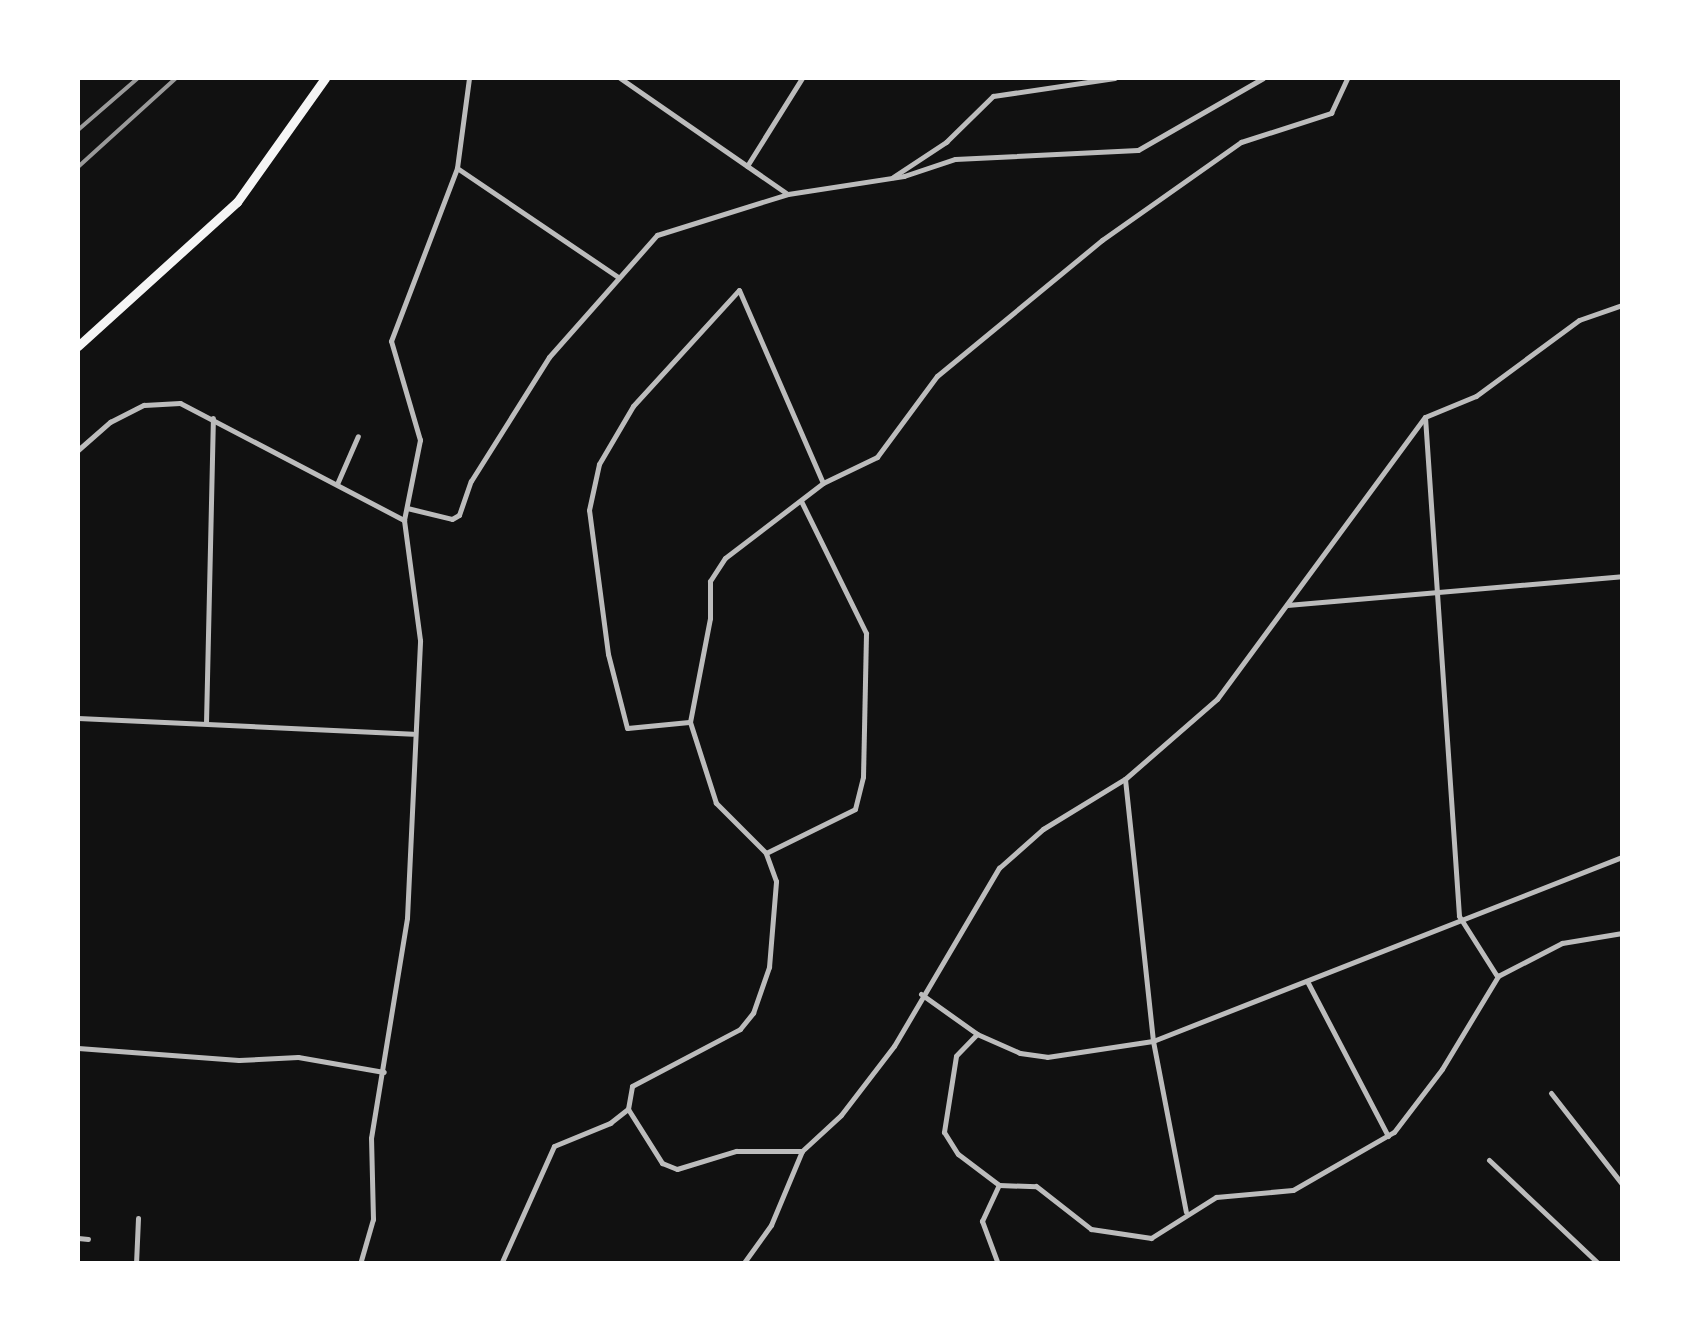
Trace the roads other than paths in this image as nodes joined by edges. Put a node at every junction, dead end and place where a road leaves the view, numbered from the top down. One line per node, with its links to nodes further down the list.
1 (325, 78): 14 (highway)
2 (469, 78): 9 (street)
3 (620, 78): 8 (street)
4 (802, 78): 8 (street)
5 (1115, 78): 10 (street)
6 (1263, 78): 10 (street)
7 (1347, 78): 19 (street)
8 (748, 166): 11 (street)
9 (456, 168): 12 (street); 22 (street)
10 (891, 178): 11 (street)
11 (788, 194): 12 (street)
12 (618, 278): 22 (street)
13 (1622, 306): 15 (street)
14 (78, 346)
15 (1426, 417): 25 (street); 26 (street)
16 (213, 418): 18 (street); 20 (street); 29 (street)
17 (358, 436): 20 (street)
18 (78, 450)
19 (823, 483): 21 (street); 28 (street)
20 (336, 484): 23 (street)
21 (801, 501): 28 (street); 32 (street)
22 (407, 508): 23 (street)
23 (404, 520): 30 (street)
24 (1622, 576): 25 (street)
25 (1433, 592): 26 (street); 34 (street)
26 (1284, 605): 31 (street)
27 (78, 718): 29 (street)
28 (690, 722): 32 (street)
29 (206, 723): 30 (street)
30 (413, 734): 42 (street)
31 (1125, 778): 38 (street); 40 (street)
32 (766, 853): 44 (street)
33 (1622, 857): 34 (street)
34 (1459, 916): 36 (street); 37 (street)
35 (1622, 933): 36 (street)
36 (1498, 976): 45 (street)
37 (1307, 981): 40 (street); 45 (street)
38 (921, 994): 39 (street); 46 (street)
39 (977, 1034): 40 (street); 48 (street)
40 (1153, 1041): 50 (street)
41 (78, 1048): 42 (street)
42 (384, 1072): 55 (street)
43 (1551, 1094): 49 (street)
44 (628, 1109): 46 (street); 56 (street)
45 (1388, 1136): 50 (street)
46 (802, 1151): 57 (street)
47 (1489, 1160): 59 (street)
48 (999, 1184): 50 (street); 58 (street)
49 (1622, 1184)
50 (1186, 1212)
51 (138, 1218): 54 (street)
52 (78, 1238): 53 (street)
53 (88, 1239)
54 (136, 1264)
55 (360, 1264)
56 (502, 1264)
57 (744, 1264)
58 (998, 1264)
59 (1598, 1264)

